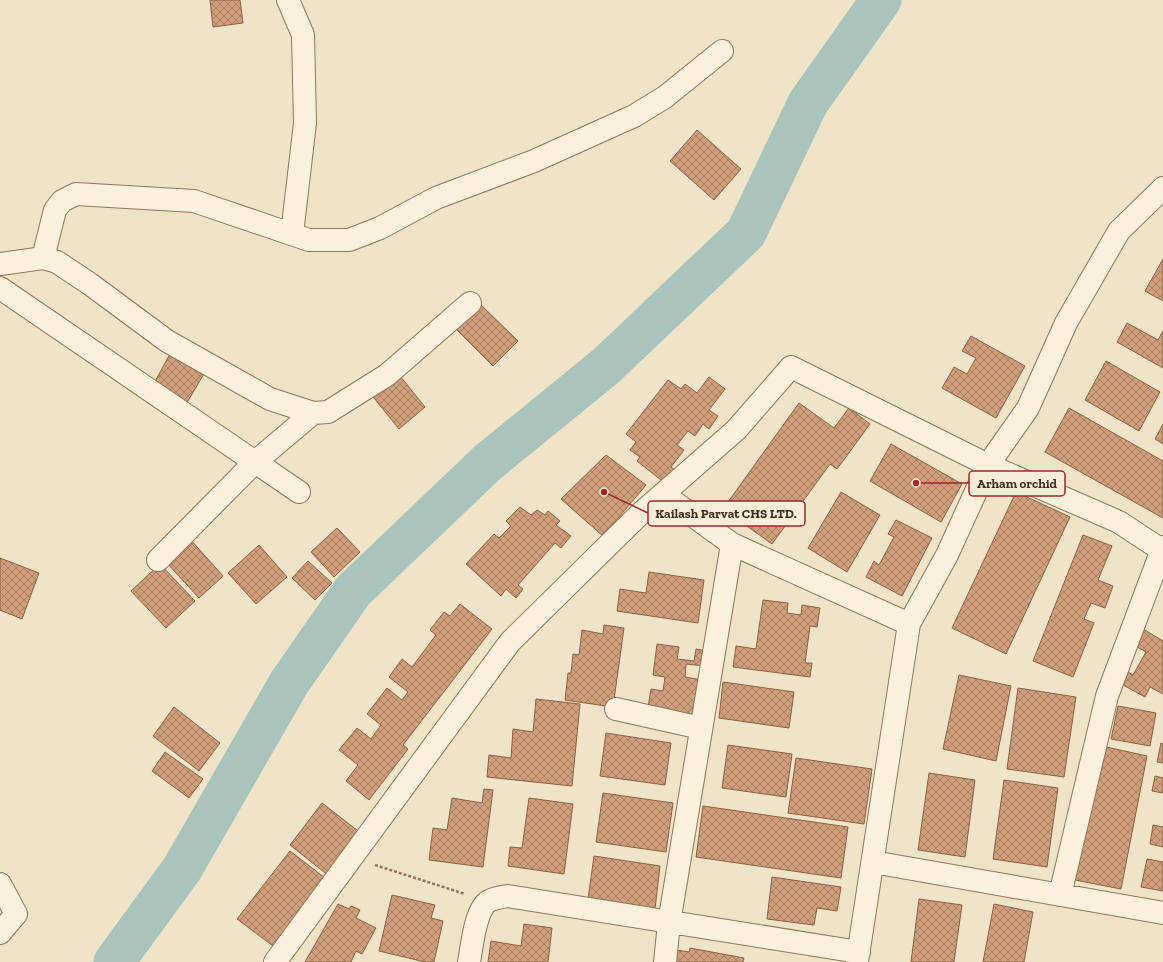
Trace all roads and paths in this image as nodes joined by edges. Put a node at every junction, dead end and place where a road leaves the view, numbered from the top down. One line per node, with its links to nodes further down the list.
1 (288, 0): 4 (street)
2 (722, 51): 4 (street)
3 (1163, 188): 11 (street)
4 (292, 234): 5 (street)
5 (43, 258): 6 (street); 9 (street)
6 (0, 264)
7 (0, 288): 10 (street)
8 (470, 303): 9 (street)
9 (313, 413): 10 (street)
10 (255, 462): 12 (street); 16 (street)
11 (988, 465): 13 (street); 15 (street); 17 (street)
12 (299, 492)
13 (663, 494): 14 (street); 20 (street)
14 (732, 544): 17 (street); 19 (street)
15 (1162, 549): 23 (street)
16 (158, 560)
17 (909, 624): 21 (street)
18 (616, 709): 19 (street)
19 (702, 728): 26 (street)
20 (352, 857): 24 (path); 29 (street)
21 (873, 862): 23 (street); 28 (street)
22 (0, 884): 27 (street)
23 (1060, 895): 25 (street)
24 (488, 901): 26 (street); 30 (street)
25 (1163, 913)
26 (669, 923): 28 (street); 31 (street)
27 (0, 933)
28 (858, 957)
29 (275, 962)
30 (469, 962)
31 (665, 962)

